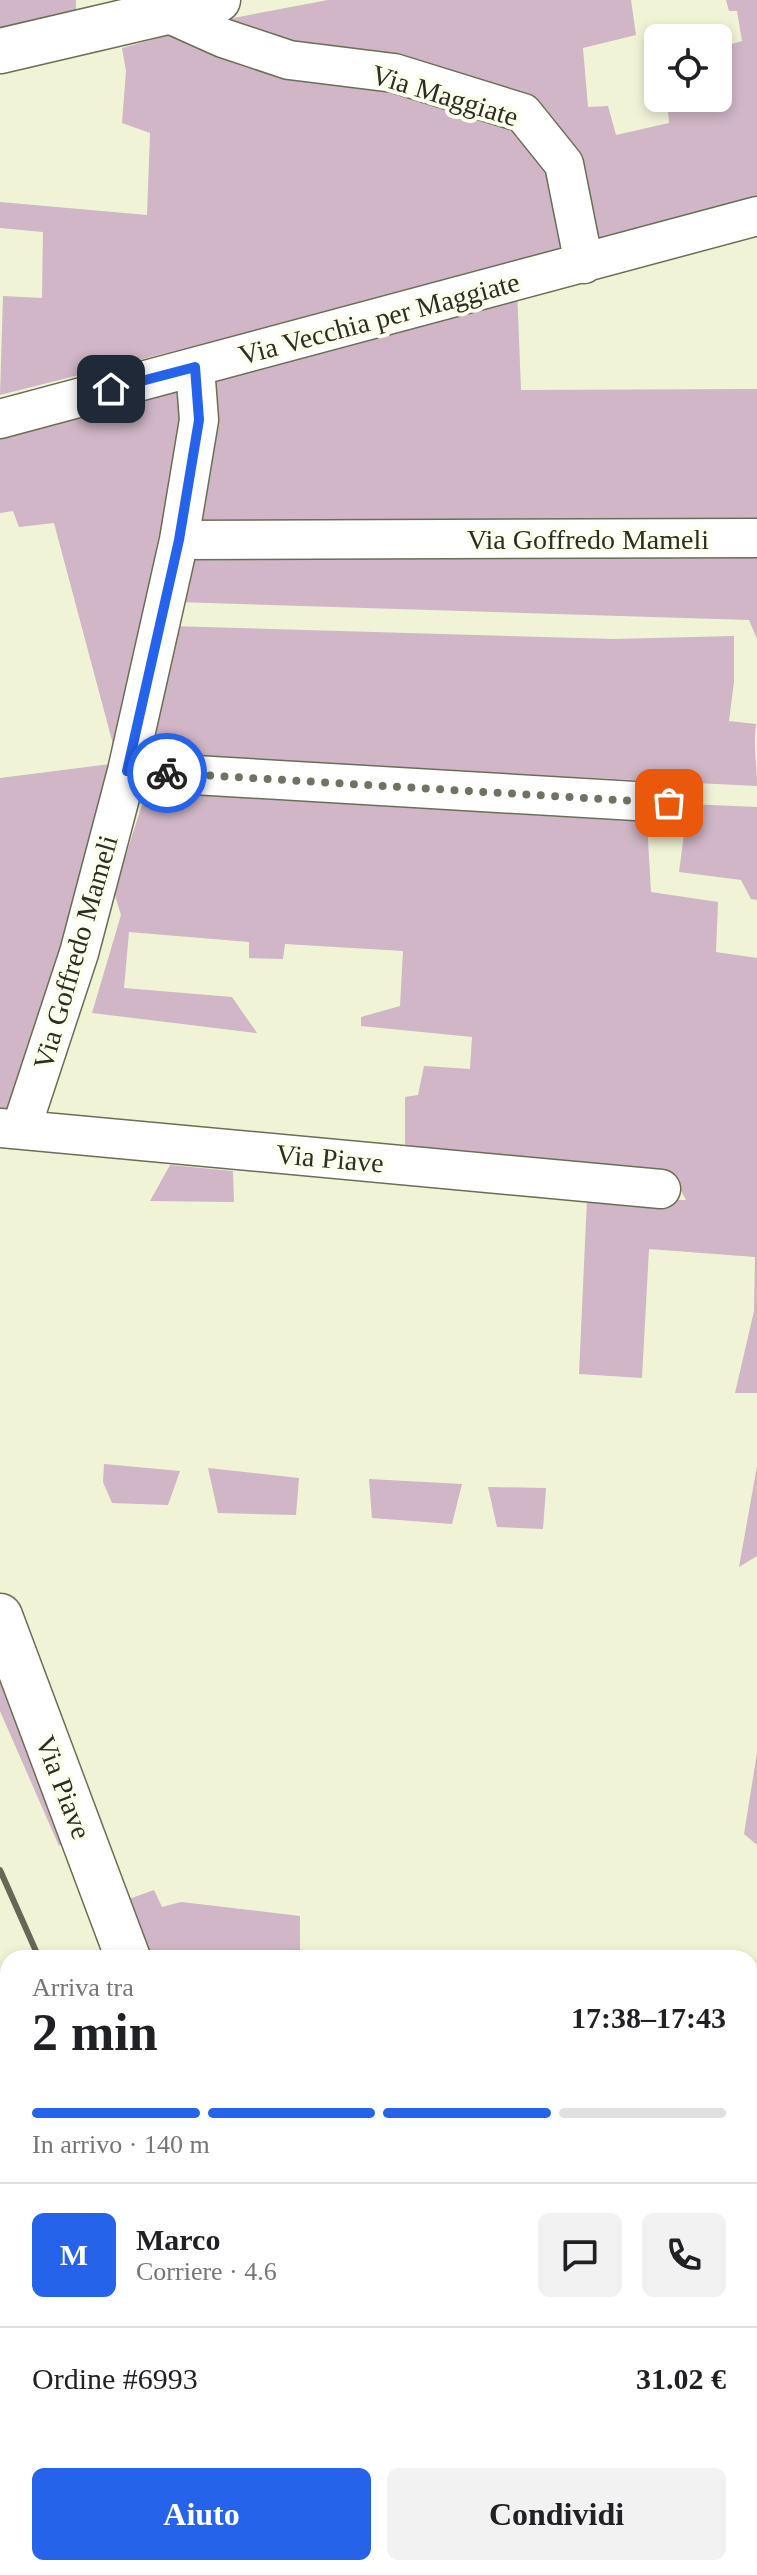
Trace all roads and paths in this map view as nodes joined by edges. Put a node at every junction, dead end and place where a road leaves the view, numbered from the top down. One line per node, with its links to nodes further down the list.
1 (218, 0): 2 (main road)
2 (165, 12): 3 (main road); 5 (street, Via Maggiate)
3 (0, 51)
4 (757, 216): 5 (street, Via Vecchia per Maggiate)
5 (584, 264): 6 (street, Via Vecchia per Maggiate)
6 (195, 367): 7 (street, Via Vecchia per Maggiate); 9 (street, Via Goffredo Mameli)
7 (0, 419)
8 (757, 538): 9 (street, Via Goffredo Mameli)
9 (179, 540): 10 (street, Via Goffredo Mameli)
10 (127, 771): 11 (street); 12 (street, Via Goffredo Mameli)
11 (669, 803)
12 (10, 1128): 13 (street, Via Piave)
13 (661, 1189)
14 (0, 1616): 15 (main road, Via Piave)
15 (125, 1950)

